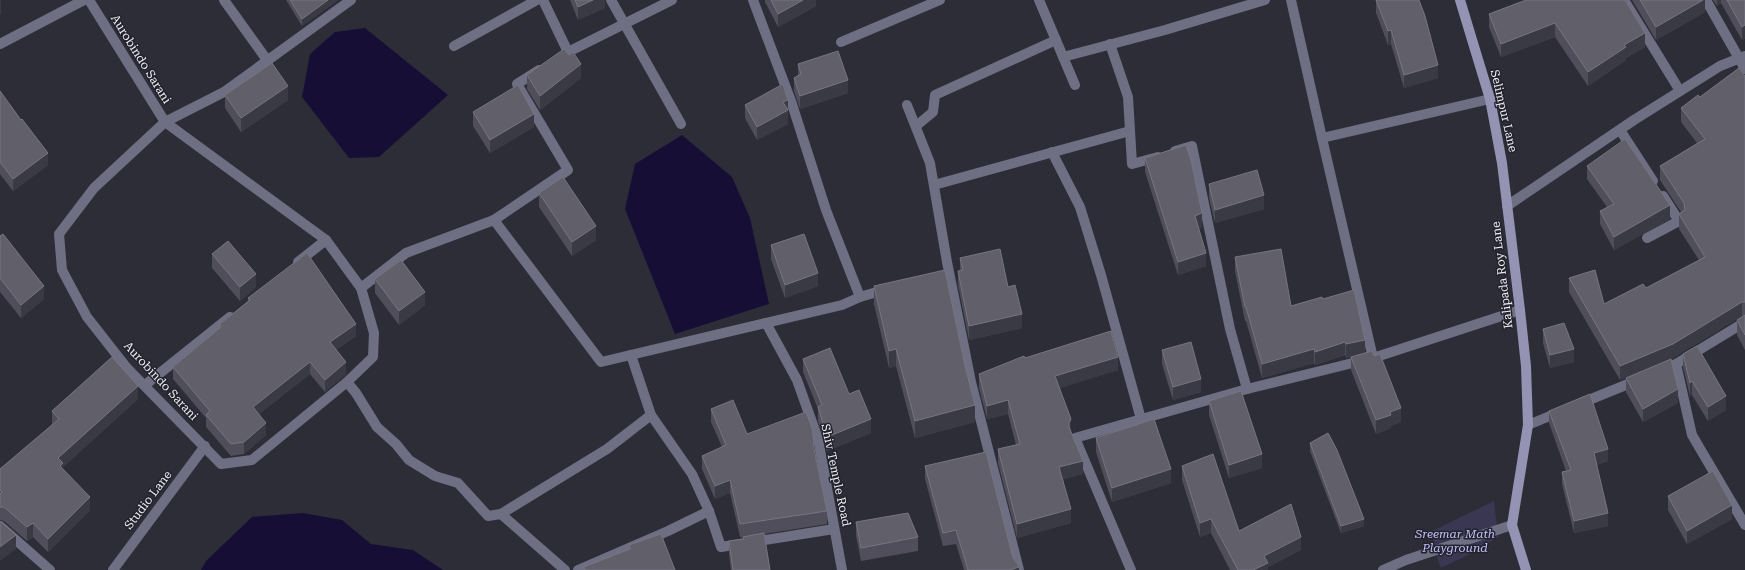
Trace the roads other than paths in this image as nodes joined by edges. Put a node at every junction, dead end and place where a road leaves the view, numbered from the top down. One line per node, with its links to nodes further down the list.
1 (84, 0): 20 (street)
2 (89, 0): 32 (street, Aurobindo Sarani)
3 (224, 0): 25 (street)
4 (351, 0): 25 (street)
5 (537, 0): 22 (street)
6 (542, 0): 17 (street)
7 (611, 0): 17 (street)
8 (672, 0): 17 (street)
9 (753, 0): 47 (street)
10 (940, 0): 19 (street)
11 (1039, 0): 18 (street)
12 (1265, 0): 21 (street)
13 (1291, 0): 37 (street)
14 (1460, 0): 30 (street, Selimpur Lane)
15 (1624, 0): 29 (street)
16 (1706, 0): 24 (street)
17 (624, 24): 33 (street)
18 (1056, 40): 23 (street); 34 (street)
19 (841, 42)
20 (0, 44)
21 (1110, 44): 23 (street); 36 (street)
22 (454, 46)
23 (1063, 57): 28 (street)
24 (1742, 57): 27 (street); 29 (street, Kalipada Roy Lane)
25 (267, 60): 32 (street)
26 (549, 64): 41 (street)
27 (1745, 69)
28 (1075, 85)
29 (1680, 91): 35 (street, Kalipada Roy Lane)
30 (1490, 99): 37 (street); 40 (street, Selimpur Lane)
31 (907, 104): 34 (street)
32 (165, 122): 43 (street); 56 (street, Aurobindo Sarani)
33 (682, 124)
34 (916, 126): 39 (street)
35 (1620, 130): 40 (street, Kalipada Roy Lane); 42 (street)
36 (1130, 131): 38 (street); 57 (street)
37 (1322, 138): 53 (street)
38 (1052, 152): 39 (street); 59 (street)
39 (934, 185): 73 (street)
40 (1507, 206): 48 (street, Kalipada Roy Lane)
41 (494, 220): 46 (street); 52 (street)
42 (1647, 238)
43 (326, 240): 44 (street); 46 (street)
44 (290, 269)
45 (897, 285): 47 (street)
46 (361, 288): 55 (street)
47 (860, 297): 51 (street)
48 (1520, 310): 53 (street); 60 (street, Kalipada Roy Lane)
49 (236, 312): 56 (street)
50 (1745, 322): 54 (street)
51 (766, 323): 52 (street); 67 (street, Shiv Temple Road)
52 (631, 355): 58 (street)
53 (1373, 358): 57 (street)
54 (1676, 364): 60 (street); 65 (street)
55 (347, 382): 61 (street, Aurobindo Sarani); 63 (street)
56 (145, 385): 61 (street, Aurobindo Sarani)
57 (1247, 389): 59 (street)
58 (651, 415): 62 (street); 63 (street)
59 (1141, 419): 74 (street)
60 (1528, 425): 64 (street, Kalipada Roy Lane)
61 (205, 446): 69 (street, Studio Lane)
62 (709, 511): 67 (street); 71 (street)
63 (501, 514): 70 (street)
64 (1512, 525): 75 (street); 76 (street, Kalipada Roy Lane)
65 (1745, 525)
66 (0, 526): 68 (street)
67 (834, 529): 72 (street, Shiv Temple Road)
68 (50, 570)
69 (113, 570)
70 (565, 570)
71 (578, 570)
72 (842, 570)
73 (1019, 570)
74 (1131, 570)
75 (1383, 570)
76 (1526, 570)

